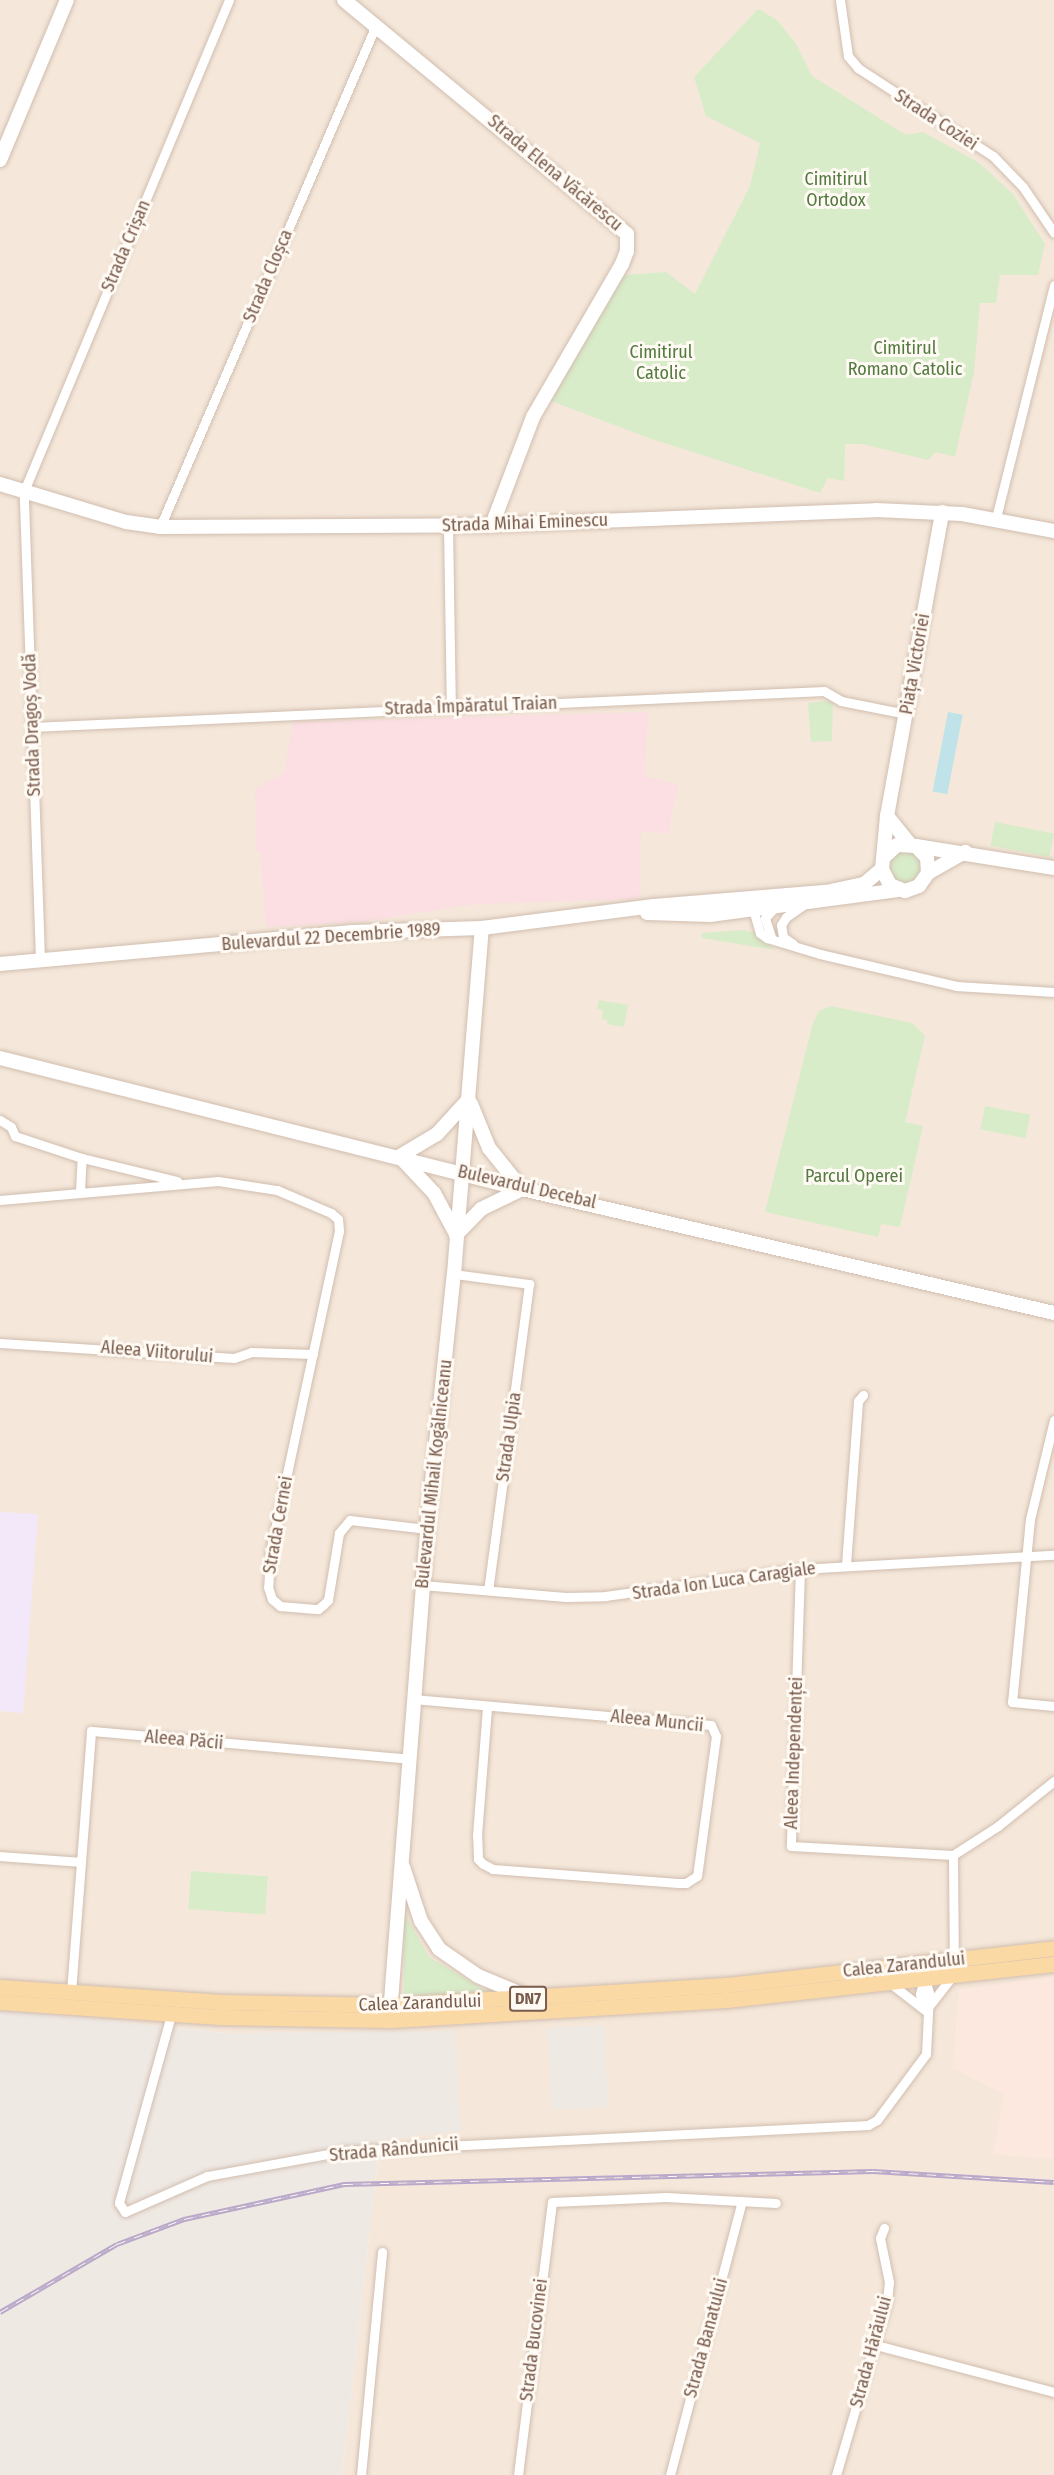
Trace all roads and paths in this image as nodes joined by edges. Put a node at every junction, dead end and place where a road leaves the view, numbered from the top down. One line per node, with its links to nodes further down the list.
1 (67, 0): 6 (street)
2 (229, 0): 10 (street, Strada Crișan)
3 (344, 0): 5 (street, Strada Elena Văcărescu)
4 (840, 0): 7 (street, Strada Coziei)
5 (376, 25): 14 (street, Strada Elena Văcărescu); 15 (street, Strada Cloșca)
6 (0, 160)
7 (1054, 233)
8 (1054, 285): 12 (street)
9 (0, 484): 10 (street, Strada Mihai Eminescu)
10 (24, 491): 15 (street, Strada Mihai Eminescu); 19 (street, Strada Dragoș Vodă)
11 (942, 512): 12 (street, Strada Mihai Eminescu); 14 (street, Strada Mihai Eminescu); 18 (street, Piața Victoriei)
12 (996, 518): 16 (street, Strada Mihai Eminescu)
13 (448, 525): 14 (street, Strada Mihai Eminescu); 15 (street, Strada Mihai Eminescu); 17 (street)
14 (492, 525)
15 (160, 527)
16 (1054, 531)
17 (452, 707): 18 (street, Strada Împăratul Traian); 19 (street, Strada Împăratul Traian)
18 (906, 714): 20 (street, Piața Victoriei)
19 (32, 727): 36 (street, Strada Dragoș Vodă)
20 (886, 816): 21 (street); 23 (street, Piața Victoriei)
21 (913, 845): 22 (street); 23 (street); 25 (street)
22 (967, 852): 24 (street); 25 (street)
23 (883, 863): 26 (street); 27 (street, Bulevardul 22 Decembrie 1989)
24 (1054, 868)
25 (928, 873): 26 (street)
26 (898, 890): 28 (street, Bulevardul 22 Decembrie 1989)
27 (784, 894): 29 (street); 31 (street, Bulevardul 22 Decembrie 1989)
28 (802, 905): 29 (street, Bulevardul 22 Decembrie 1989); 34 (street)
29 (775, 907): 30 (street, Bulevardul 22 Decembrie 1989); 33 (street)
30 (753, 909): 31 (street, Bulevardul 22 Decembrie 1989); 33 (street)
31 (623, 910): 32 (street, Bulevardul 22 Decembrie 1989)
32 (482, 928): 36 (street, Bulevardul 22 Decembrie 1989); 40 (street, Bulevardul Mihail Kogălniceanu)
33 (775, 941): 34 (street)
34 (795, 945): 38 (street)
35 (0, 958): 36 (street, Bulevardul 22 Decembrie 1989)
36 (40, 959): 37 (street, Bulevardul 22 Decembrie 1989)
37 (0, 964)
38 (1054, 992)
39 (1, 1058): 42 (street, Bulevardul Decebal)
40 (469, 1099): 42 (street); 44 (street, Bulevardul Mihail Kogălniceanu); 46 (street)
41 (0, 1120): 43 (street)
42 (400, 1156): 44 (street, Bulevardul Decebal); 49 (street)
43 (82, 1158): 45 (street); 47 (street)
44 (461, 1172): 46 (street, Bulevardul Decebal); 49 (street, Bulevardul Mihail Kogălniceanu)
45 (185, 1183): 47 (street); 53 (street, Strada Cernei)
46 (522, 1189): 49 (street); 51 (street, Bulevardul Decebal)
47 (80, 1191): 48 (street)
48 (0, 1200)
49 (456, 1235): 50 (street, Bulevardul Mihail Kogălniceanu)
50 (454, 1274): 56 (street, Bulevardul Mihail Kogălniceanu); 62 (street, Strada Ulpia)
51 (1054, 1313)
52 (0, 1343): 53 (street, Aleea Viitorului)
53 (313, 1354): 56 (street, Strada Cernei)
54 (863, 1395): 59 (street)
55 (1054, 1420): 57 (street)
56 (427, 1529): 61 (street, Bulevardul Mihail Kogălniceanu)
57 (1025, 1554): 58 (street, Strada Ion Luca Caragiale); 59 (street, Strada Ion Luca Caragiale); 64 (street)
58 (1054, 1555)
59 (846, 1565): 60 (street, Strada Ion Luca Caragiale)
60 (800, 1569): 62 (street, Strada Ion Luca Caragiale); 68 (street, Aleea Independenței)
61 (422, 1585): 62 (street, Strada Ion Luca Caragiale); 63 (street, Bulevardul Mihail Kogălniceanu)
62 (488, 1590)
63 (413, 1699): 65 (street, Aleea Muncii); 66 (street, Bulevardul Mihail Kogălniceanu)
64 (1054, 1706)
65 (487, 1707): 65 (street, Aleea Muncii)
66 (408, 1759): 70 (street, Bulevardul Mihail Kogălniceanu); 71 (street, Aleea Păcii)
67 (1054, 1781): 68 (street)
68 (953, 1855): 74 (street)
69 (0, 1856): 71 (street)
70 (400, 1857): 79 (street); 82 (street, Bulevardul Mihail Kogălniceanu)
71 (81, 1862): 78 (street, Aleea Păcii)
72 (1054, 1948): 74 (main road, Calea Zarandului / DN7)
73 (1054, 1964): 74 (main road, Calea Zarandului / DN7)
74 (954, 1966): 75 (main road, Calea Zarandului / DN7); 81 (street)
75 (924, 1970): 76 (main road, Calea Zarandului / DN7); 79 (main road, Calea Zarandului / DN7); 81 (street)
76 (887, 1982): 81 (street); 82 (main road, Calea Zarandului / DN7)
77 (0, 1987): 78 (main road, Calea Zarandului / DN7)
78 (71, 1992): 82 (main road, Calea Zarandului / DN7)
79 (534, 1999): 82 (main road, Calea Zarandului / DN7)
80 (0, 2002): 83 (main road, Calea Zarandului / DN7)
81 (926, 2011): 83 (street, Strada Rândunicii)
82 (390, 2012): 83 (main road, Calea Zarandului / DN7)
83 (171, 2015)
84 (742, 2201): 85 (street); 91 (street, Strada Bucovinei); 92 (street, Strada Banatului)
85 (776, 2203)
86 (884, 2228): 88 (street, Strada Hărăului)
87 (382, 2252): 90 (street)
88 (876, 2345): 89 (street); 93 (street, Strada Hărăului)
89 (1054, 2392)
90 (361, 2475)
91 (518, 2475)
92 (670, 2475)
93 (836, 2475)

